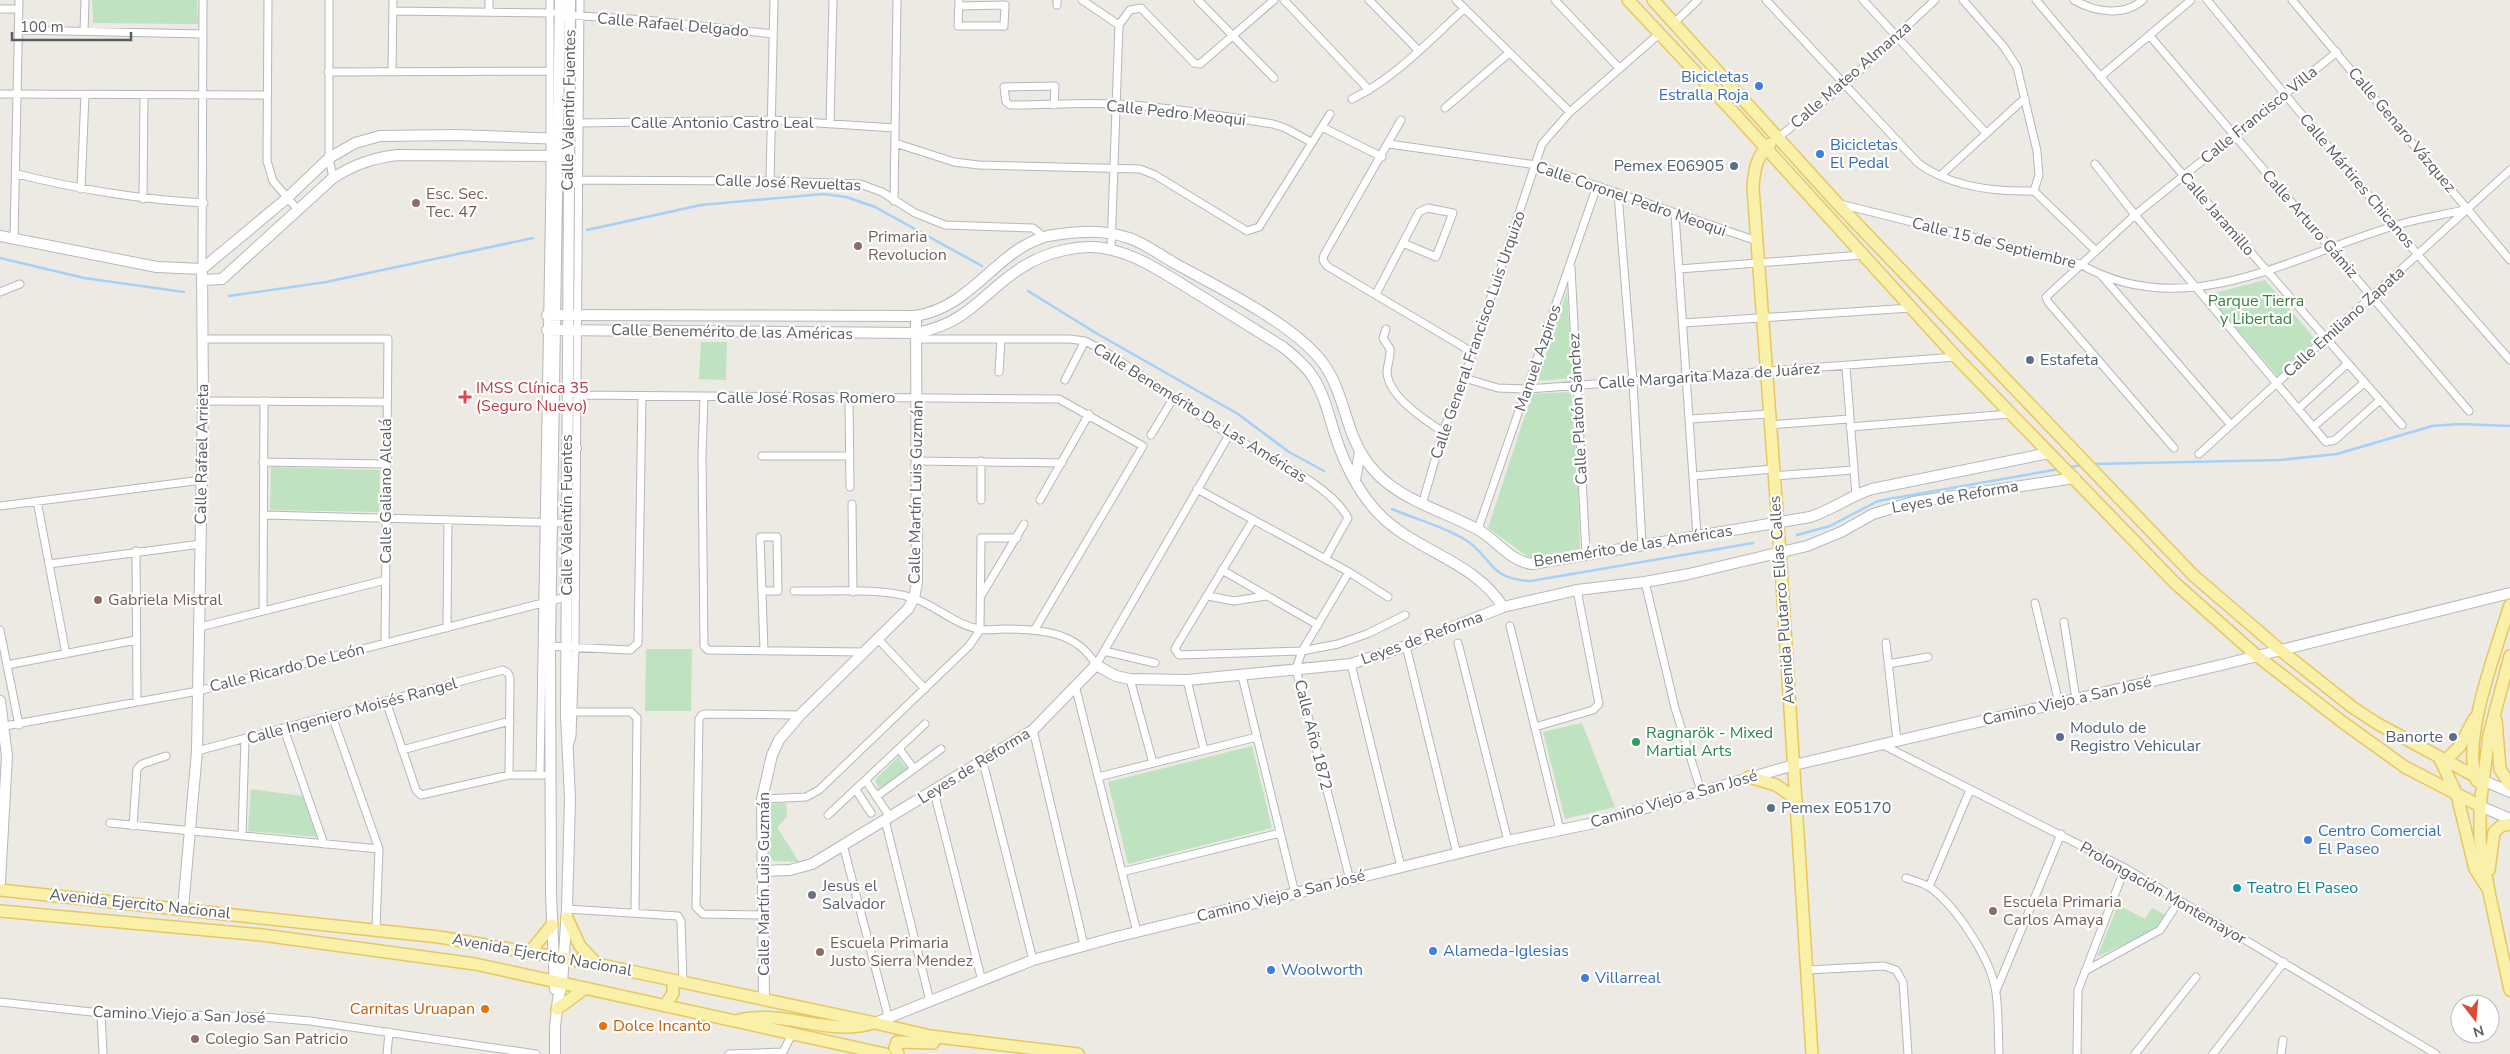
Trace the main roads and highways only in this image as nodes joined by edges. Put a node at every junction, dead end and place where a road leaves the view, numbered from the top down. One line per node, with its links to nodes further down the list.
1 (1628, 0): 4 (main road)
2 (1653, 0): 3 (main road)
3 (1779, 137): 4 (main road, Calle Mateo Almanza); 5 (main road)
4 (1765, 148): 6 (main road); 16 (main road, Avenida Plutarco Elías Calles)
5 (2193, 575): 6 (main road); 11 (main road)
6 (2175, 583): 15 (main road)
7 (2510, 605): 9 (main road)
8 (2510, 656): 10 (main road)
9 (2478, 710): 11 (main road); 13 (main road)
10 (2495, 710): 13 (main road); 14 (main road)
11 (2443, 759): 13 (main road); 15 (main road)
12 (1749, 778): 16 (main road)
13 (2480, 783): 17 (main road)
14 (2510, 785)
15 (2458, 795): 17 (main road); 21 (main road)
16 (1796, 799): 40 (main road, Avenida Plutarco Elías Calles)
17 (2480, 806): 19 (main road)
18 (2510, 824): 19 (main road)
19 (2487, 876): 21 (main road)
20 (0, 890): 25 (main road, Avenida Ejercito Nacional)
21 (2489, 892): 31 (main road)
22 (0, 910): 27 (main road, Avenida Ejercito Nacional)
23 (567, 913): 28 (main road)
24 (552, 925): 26 (main road)
25 (479, 943): 26 (main road, Avenida Ejercito Nacional); 27 (main road)
26 (529, 952): 28 (main road, Avenida Ejercito Nacional)
27 (429, 957): 30 (main road, Avenida Ejercito Nacional)
28 (596, 964): 29 (main road, Avenida Ejercito Nacional)
29 (678, 982): 33 (main road); 35 (main road, Avenida Ejercito Nacional)
30 (584, 989): 32 (main road); 33 (main road, Avenida Ejercito Nacional)
31 (2510, 990)
32 (557, 1004)
33 (665, 1006): 34 (main road, Avenida Ejercito Nacional)
34 (734, 1021): 35 (main road); 37 (main road, Avenida Ejercito Nacional)
35 (875, 1023): 36 (main road, Avenida Ejercito Nacional)
36 (952, 1039): 38 (main road); 39 (main road, Avenida Ejercito Nacional)
37 (885, 1054)
38 (898, 1054)
39 (1078, 1054)
40 (1812, 1054)

